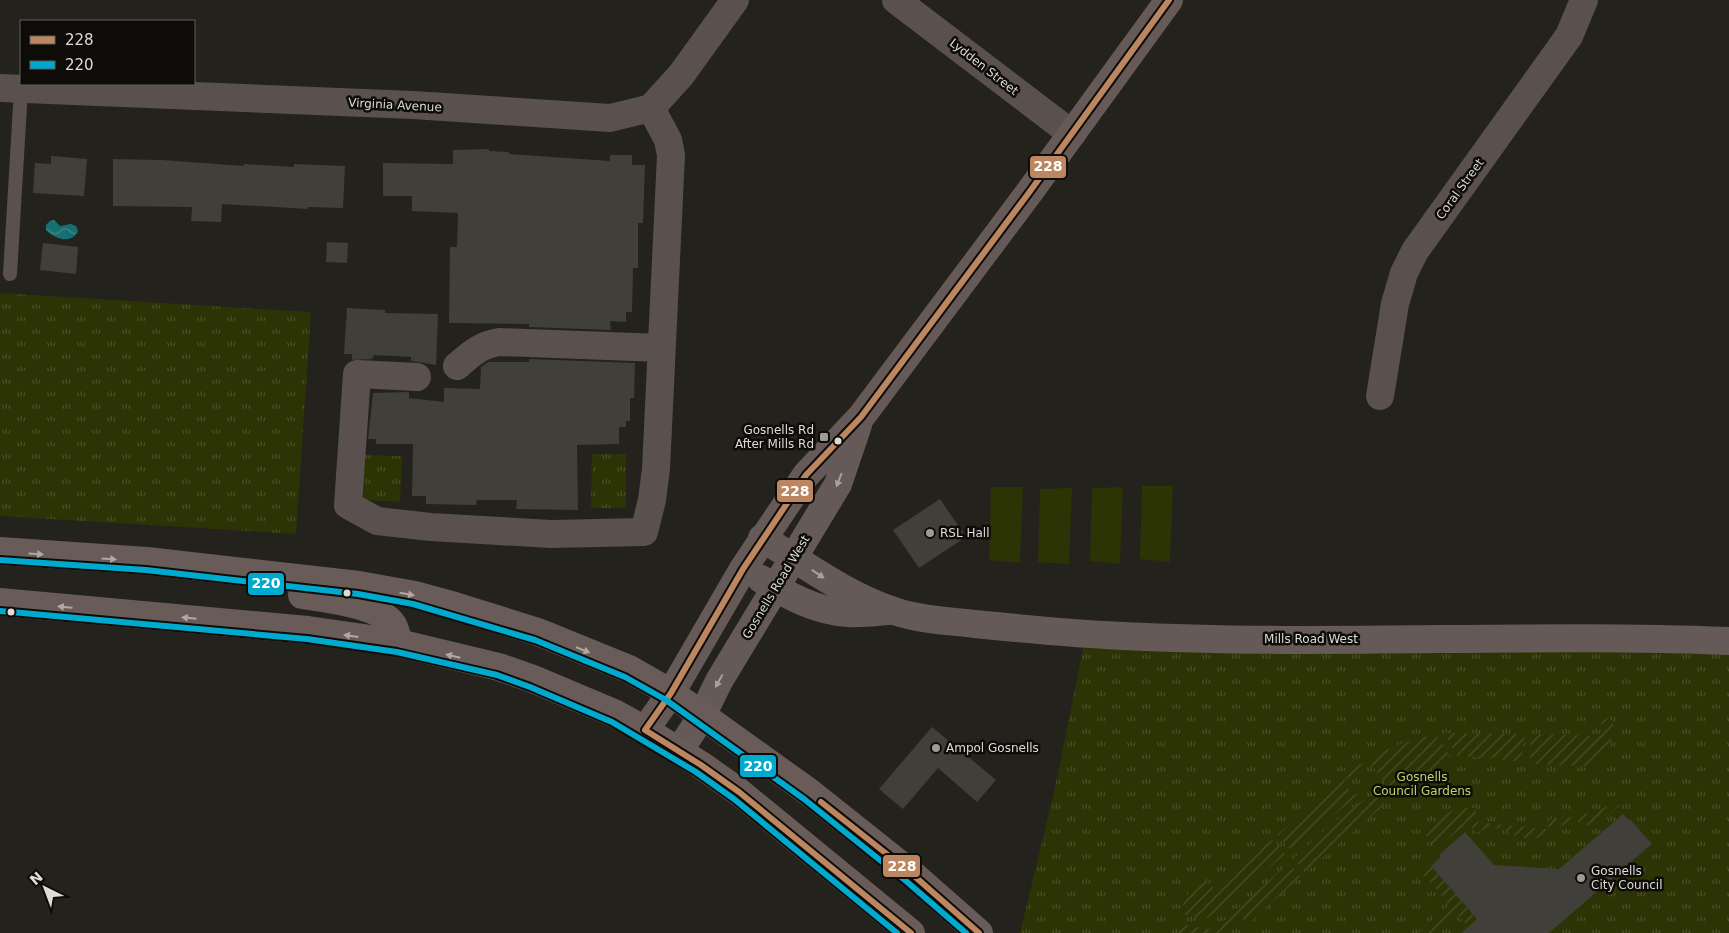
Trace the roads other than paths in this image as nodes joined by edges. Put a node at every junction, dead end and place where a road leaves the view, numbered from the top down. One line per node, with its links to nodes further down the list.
1 (734, 0): 6 (street)
2 (896, 0): 7 (street, Lydden Street)
3 (1169, 0): 7 (main road, Gosnells Road West)
4 (1584, 0): 12 (street, Coral Street)
5 (11, 88): 6 (street, Virginia Avenue); 8 (lane)
6 (651, 108): 9 (street)
7 (1072, 134): 13 (main road, Gosnells Road West)
8 (10, 274)
9 (661, 348): 10 (street); 11 (street)
10 (457, 366)
11 (416, 377)
12 (1380, 396)
13 (861, 417): 14 (main road, Gosnells Road West); 16 (main road, Gosnells Road West, one-way to 16)
14 (762, 538): 16 (main road, Mills Road West); 18 (main road, Gosnells Road West)
15 (0, 551): 17 (highway, one-way to 17)
16 (794, 558): 19 (main road, Gosnells Road West); 21 (main road, Mills Road West, one-way to 21)
17 (148, 561): 23 (highway); 24 (highway, one-way to 24)
18 (743, 569): 19 (main road, Mills Road West); 24 (main road, Gosnells Road West)
19 (775, 588): 21 (main road, Mills Road West); 25 (main road, Gosnells Road West, one-way to 25)
20 (0, 602): 23 (highway, one-way to 20)
21 (894, 611): 22 (main road, Mills Road West)
22 (1729, 641)
23 (399, 643): 26 (highway, one-way to 23)
24 (671, 693): 25 (highway); 26 (main road, Gosnells Road West)
25 (702, 716): 27 (main road, Gosnells Road West); 29 (highway)
26 (645, 730): 27 (highway)
27 (679, 751): 28 (highway)
28 (911, 933)
29 (978, 933)

